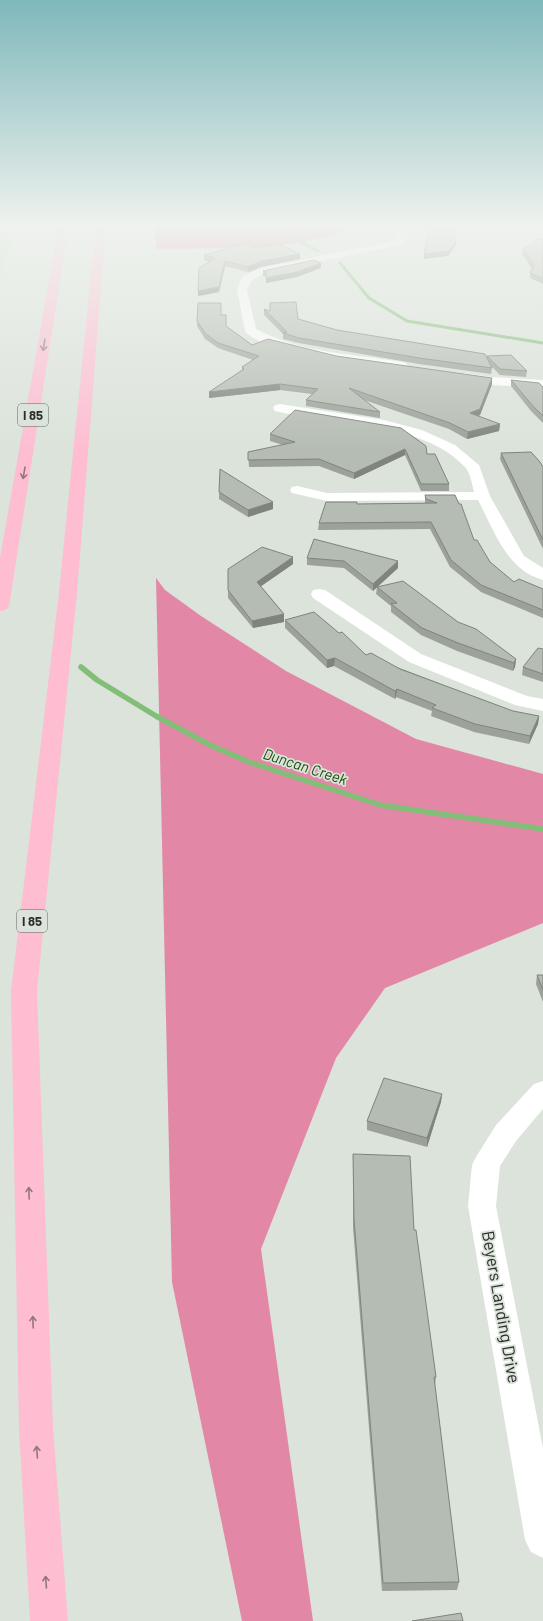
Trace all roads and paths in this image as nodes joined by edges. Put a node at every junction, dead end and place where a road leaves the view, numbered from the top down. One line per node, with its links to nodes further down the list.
1 (52, 300): 12 (highway, I 85, one-way to 12)
2 (95, 300): 16 (highway, I 85, one-way to 2)
3 (244, 300): 4 (street)
4 (413, 368)
5 (450, 376): 6 (street)
6 (543, 384)
7 (280, 408): 9 (street)
8 (297, 490): 9 (street)
9 (483, 496): 10 (street)
10 (543, 575)
11 (319, 594): 13 (street)
12 (0, 606)
13 (543, 705)
14 (543, 1091): 15 (street, Beyers Landing Drive)
15 (543, 1540)
16 (49, 1621)

